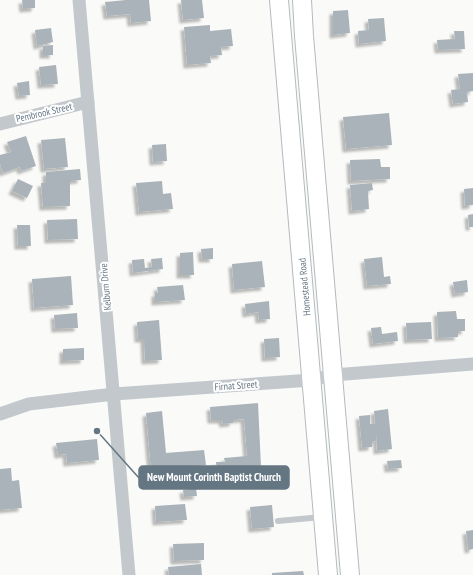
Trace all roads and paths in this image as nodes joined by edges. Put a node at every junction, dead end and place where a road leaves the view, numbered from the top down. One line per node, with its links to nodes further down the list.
1 (79, 0): 6 (street, Kelburn Drive)
2 (279, 0): 5 (main road, Homestead Road)
3 (302, 0): 4 (main road)
4 (304, 36): 5 (main road); 8 (main road)
5 (282, 37): 9 (main road, Homestead Road)
6 (88, 102): 7 (street, Pembrook Street); 13 (street, Kelburn Drive)
7 (0, 124)
8 (316, 180): 9 (main road); 11 (main road)
9 (295, 182): 12 (main road, Homestead Road)
10 (473, 364): 11 (street, Firnat Street)
11 (333, 375): 12 (street, Firnat Street); 19 (main road)
12 (312, 380): 13 (street, Firnat Street); 15 (main road, Homestead Road)
13 (114, 394): 14 (street, Firnat Street); 17 (street, Kelburn Drive)
14 (0, 414)
15 (324, 517): 16 (lane); 18 (main road, Homestead Road)
16 (278, 521)
17 (129, 575)
18 (328, 575)
19 (350, 575)

